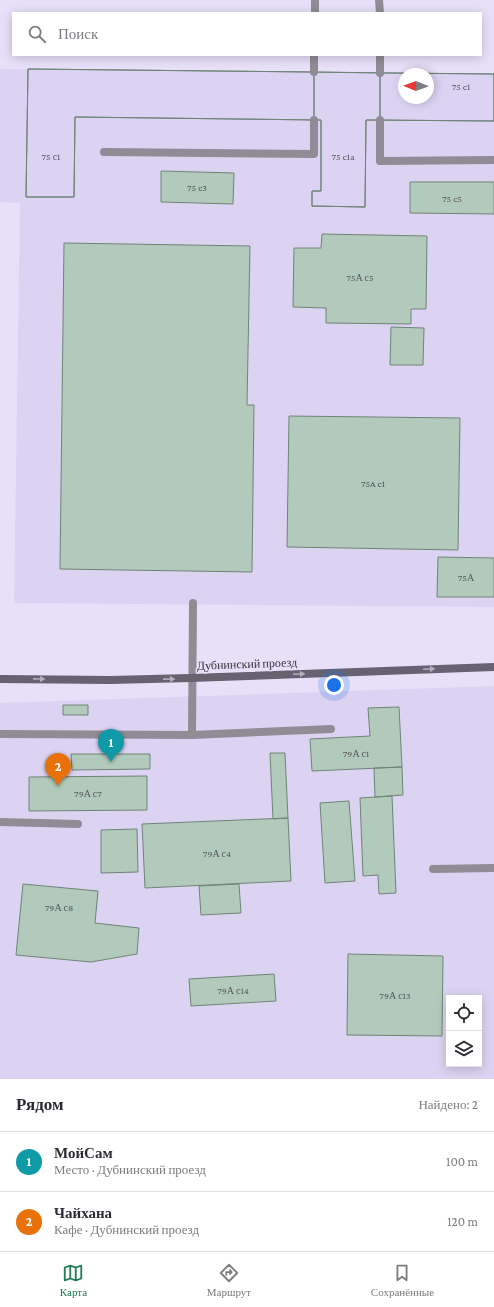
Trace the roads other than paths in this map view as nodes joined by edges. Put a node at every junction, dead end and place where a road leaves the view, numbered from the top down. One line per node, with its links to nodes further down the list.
1 (315, 0): 3 (lane)
2 (379, 0): 4 (lane)
3 (315, 12)
4 (380, 12)
5 (314, 56): 7 (lane)
6 (380, 56): 8 (lane)
7 (314, 72)
8 (380, 73)
9 (314, 120): 11 (lane)
10 (380, 120): 12 (lane)
11 (104, 152)
12 (494, 160)
13 (193, 604): 15 (lane)
14 (494, 667): 15 (street, Дубнинский проезд, one-way to 14)
15 (191, 678): 16 (street, Дубнинский проезд, one-way to 15); 19 (lane)
16 (0, 679)
17 (331, 729): 19 (lane)
18 (0, 734): 19 (lane)
19 (192, 735)
20 (0, 822): 21 (lane)
21 (78, 824)
22 (494, 868): 23 (lane)
23 (433, 869)

